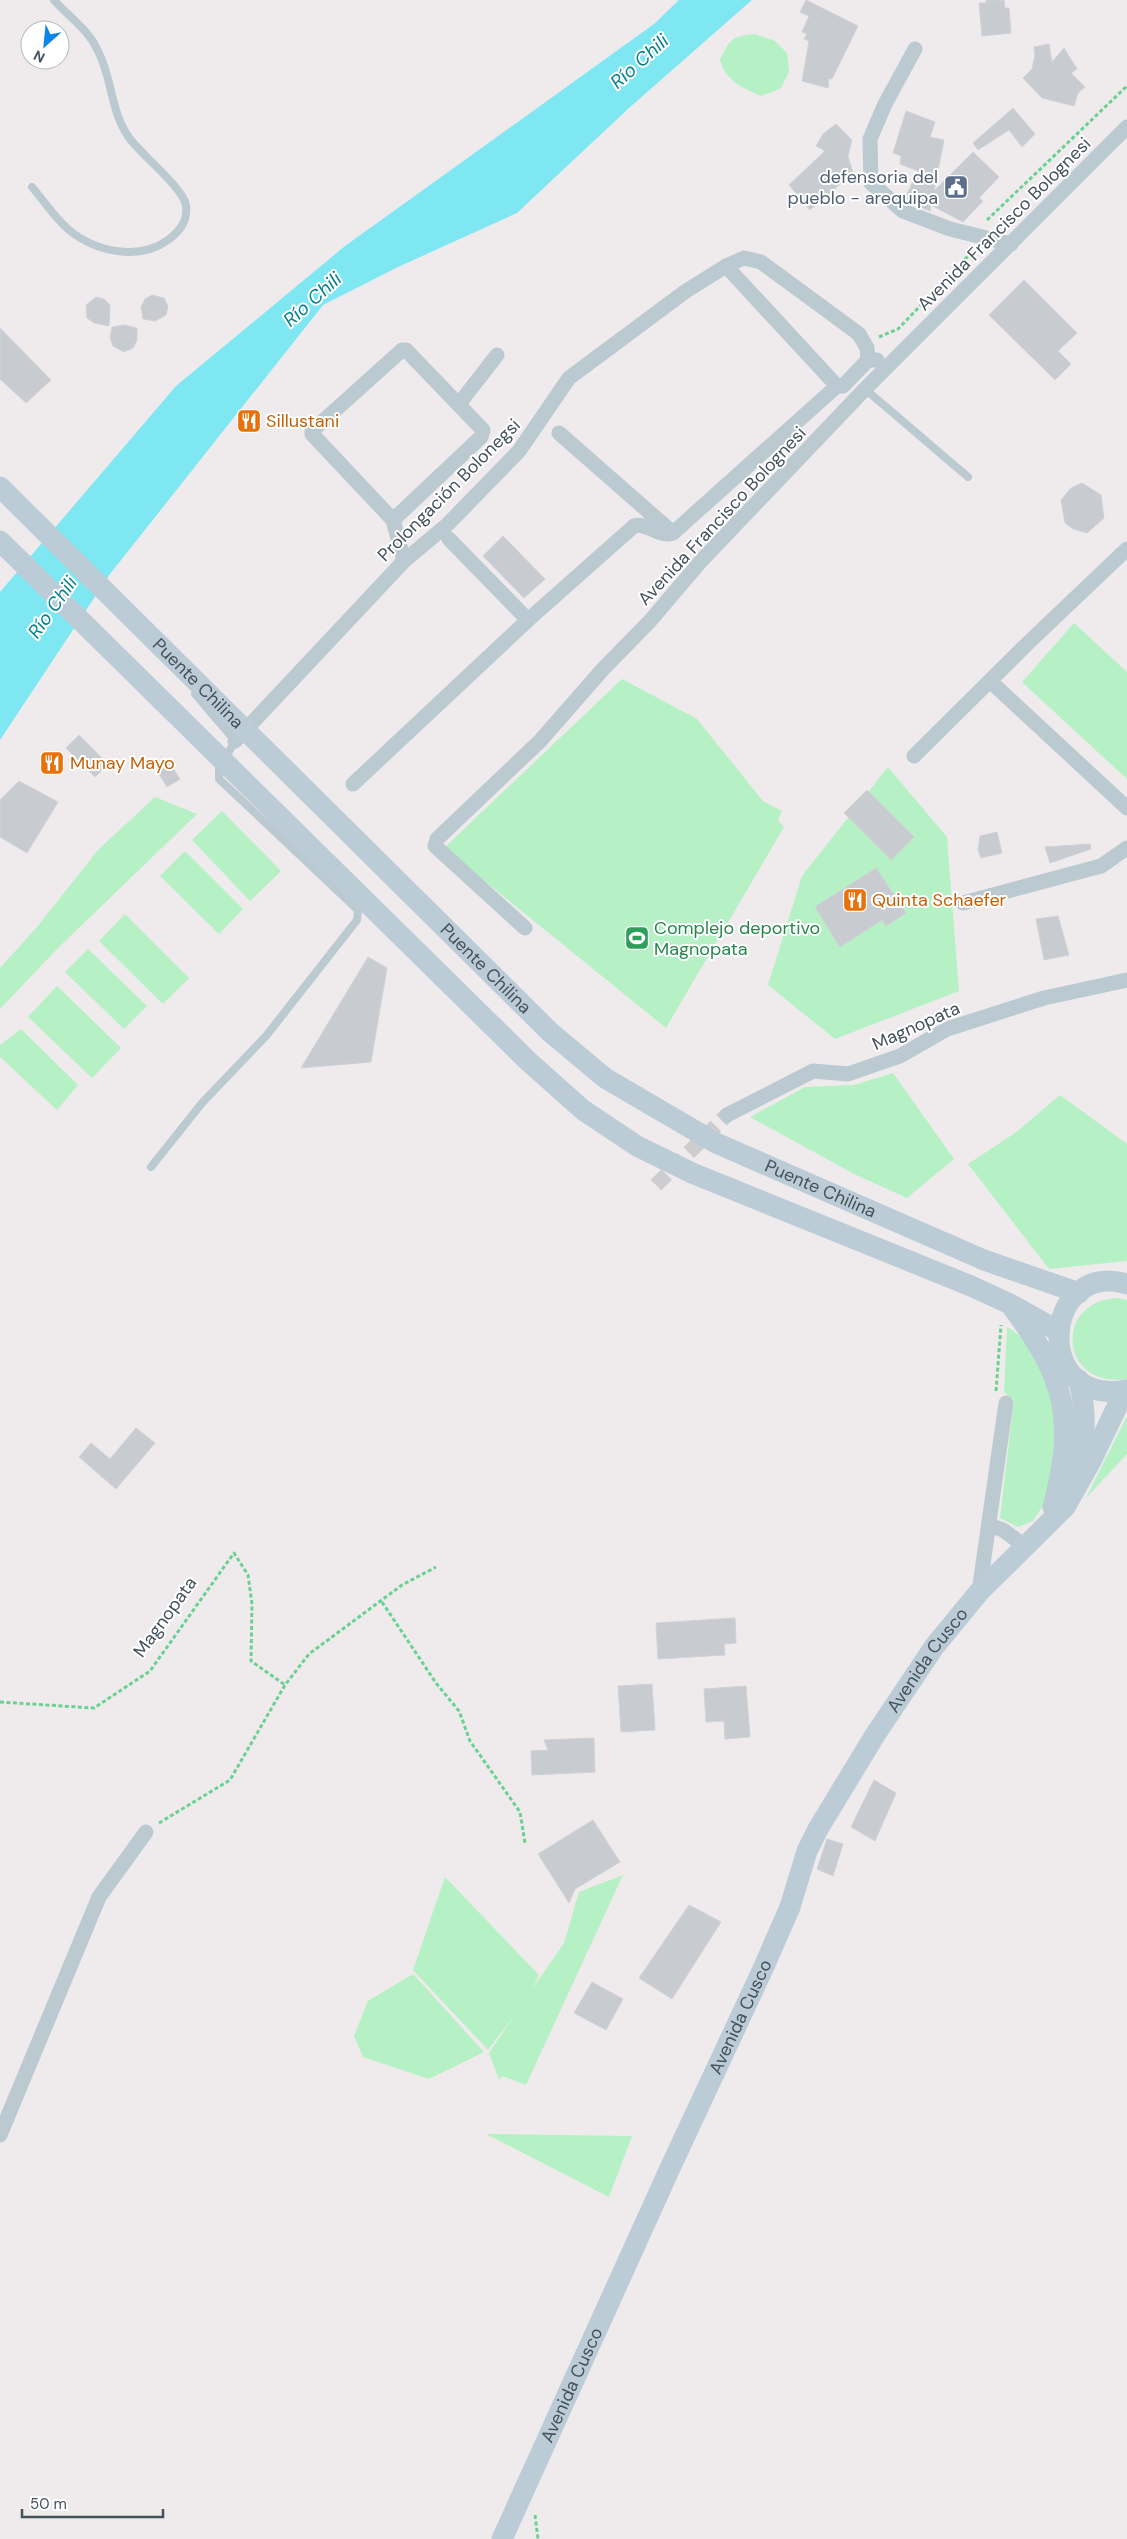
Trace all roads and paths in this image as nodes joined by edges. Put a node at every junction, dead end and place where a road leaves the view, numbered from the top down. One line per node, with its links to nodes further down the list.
1 (54, 0): 5 (lane)
2 (915, 49): 6 (street)
3 (1127, 86): 6 (path)
4 (1127, 127): 7 (street, Avenida Francisco Bolognesi)
5 (32, 187)
6 (972, 234): 7 (street); 9 (path)
7 (1011, 244): 12 (street, Avenida Francisco Bolognesi)
8 (726, 266): 11 (street, Prolongación Bolonegsi); 13 (street); 24 (street, Prolongación Bolonegsi)
9 (871, 332)
10 (497, 355): 15 (street)
11 (868, 360): 12 (street); 13 (street)
12 (896, 360): 14 (street, Avenida Francisco Bolognesi)
13 (839, 387): 20 (street)
14 (865, 389): 17 (lane); 34 (street, Avenida Francisco Bolognesi)
15 (459, 404): 19 (street); 19 (street)
16 (559, 433): 20 (street)
17 (968, 477)
18 (0, 487): 39 (main road, Puente Chilina, bridge)
19 (393, 520): 24 (street)
20 (673, 533): 25 (street)
21 (448, 539): 25 (street)
22 (0, 541): 40 (main road, Puente Chilina, bridge)
23 (1127, 549): 27 (street)
24 (404, 561): 28 (street, Prolongación Bolonegsi)
25 (528, 620): 30 (street)
26 (140, 634): 28 (lane)
27 (990, 681): 29 (street); 31 (street)
28 (234, 741): 37 (lane)
29 (914, 756)
30 (353, 784)
31 (1127, 808)
32 (1127, 848): 33 (street)
33 (963, 903)
34 (525, 928)
35 (1127, 980): 36 (street, Magnopata)
36 (727, 1115)
37 (151, 1167)
38 (1127, 1284): 39 (main road)
39 (1080, 1293): 41 (main road)
40 (1005, 1312): 41 (main road, Puente Chilina); 44 (path); 45 (main road)
41 (1058, 1332): 42 (main road)
42 (1079, 1380): 43 (main road); 45 (main road, Avenida Cusco)
43 (1126, 1390): 47 (main road, Avenida Cusco)
44 (1006, 1403): 46 (street)
45 (1053, 1507): 47 (main road, Avenida Cusco)
46 (989, 1525): 47 (street); 49 (street)
47 (1032, 1540): 49 (main road, Avenida Cusco)
48 (436, 1567): 50 (path)
49 (979, 1592): 56 (main road, Avenida Cusco)
50 (382, 1602): 51 (path); 54 (path)
51 (285, 1685): 52 (path, Magnopata); 53 (path)
52 (0, 1702)
53 (146, 1832): 55 (street)
54 (525, 1843)
55 (0, 2135)
56 (502, 2539)

